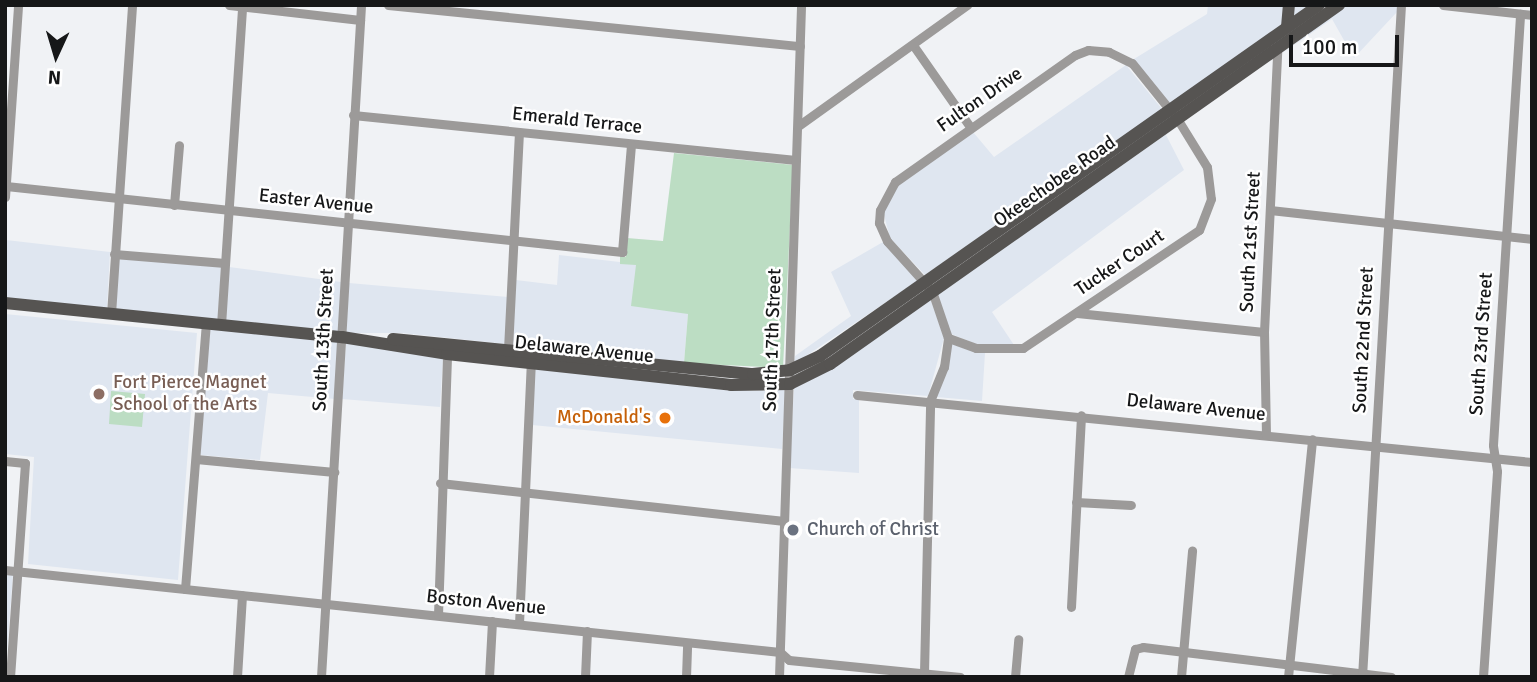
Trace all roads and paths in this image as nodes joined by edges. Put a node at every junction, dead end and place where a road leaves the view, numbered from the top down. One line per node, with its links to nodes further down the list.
1 (18, 5): 30 (street)
2 (132, 5): 32 (street)
3 (229, 5): 13 (street)
4 (361, 5): 16 (street, South 13th Street)
5 (388, 5): 19 (street)
6 (801, 5): 19 (street, South 17th Street)
7 (967, 5): 18 (street)
8 (1289, 5): 17 (main road)
9 (1319, 5): 17 (main road, Okeechobee Road)
10 (1339, 5): 20 (main road, Okeechobee Road)
11 (1401, 5): 37 (street, South 22nd Street)
12 (1443, 5): 14 (street)
13 (242, 6): 16 (street); 35 (street)
14 (1520, 14): 15 (street); 38 (street, South 23rd Street)
15 (1532, 15)
16 (360, 20): 22 (street, South 13th Street)
17 (1287, 27): 21 (main road, Okeechobee Road)
18 (913, 45): 24 (street); 25 (street)
19 (800, 46): 24 (street, South 17th Street)
20 (1277, 52): 23 (main road, Okeechobee Road); 34 (street, South 21st Street)
21 (1168, 110): 23 (street, Fulton Drive); 25 (street, Fulton Drive); 43 (main road, Okeechobee Road)
22 (353, 116): 26 (street, Emerald Terrace); 36 (street, South 13th Street)
23 (1178, 120): 43 (main road, Okeechobee Road); 45 (street, Tucker Court)
24 (797, 126): 29 (street, South 17th Street)
25 (971, 128): 43 (street, Fulton Drive)
26 (519, 132): 27 (street, Emerald Terrace); 40 (street)
27 (631, 144): 29 (street, Emerald Terrace); 40 (street, Easter Avenue)
28 (179, 145): 33 (street)
29 (796, 160): 55 (street, South 17th Street)
30 (6, 187): 31 (street); 32 (street, Easter Avenue)
31 (5, 197)
32 (118, 198): 33 (street, Easter Avenue); 41 (street)
33 (174, 205): 35 (street, Easter Avenue)
34 (1270, 210): 37 (street); 49 (street, South 21st Street)
35 (229, 211): 36 (street, Easter Avenue); 42 (street)
36 (346, 222): 40 (street, Easter Avenue); 50 (street, South 13th Street)
37 (1388, 222): 38 (street); 61 (street, South 22nd Street)
38 (1506, 236): 39 (street); 63 (street, South 23rd Street)
39 (1532, 239)
40 (514, 242): 53 (street)
41 (114, 254): 42 (street); 46 (street)
42 (225, 262): 48 (street)
43 (928, 286): 51 (street); 55 (main road, Okeechobee Road)
44 (5, 303): 46 (main road, Delaware Avenue)
45 (1077, 313): 49 (street); 51 (street, Tucker Court)
46 (111, 314): 47 (main road, Delaware Avenue)
47 (206, 324): 48 (main road, Delaware Avenue); 62 (street)
48 (221, 325): 50 (main road, Delaware Avenue)
49 (1264, 332): 59 (street, South 21st Street)
50 (342, 337): 52 (main road, Delaware Avenue); 66 (street, South 13th Street)
51 (948, 338): 57 (street)
52 (447, 348): 53 (main road, Delaware Avenue); 54 (main road, Delaware Avenue); 67 (street)
53 (508, 349): 55 (main road, Delaware Avenue)
54 (531, 364): 55 (main road, Delaware Avenue); 68 (street)
55 (790, 377): 71 (street, South 17th Street)
56 (857, 395): 57 (street, Delaware Avenue)
57 (930, 401): 58 (street, Delaware Avenue); 88 (street)
58 (1081, 415): 59 (street, Delaware Avenue); 69 (street)
59 (1266, 435): 60 (street, Delaware Avenue)
60 (1312, 439): 61 (street, Delaware Avenue); 87 (street)
61 (1376, 446): 63 (street, Delaware Avenue); 90 (street, South 22nd Street)
62 (196, 458): 66 (street); 75 (street)
63 (1494, 458): 65 (street, Delaware Avenue); 104 (street, South 23rd Street)
64 (5, 461): 74 (street)
65 (1532, 462)
66 (334, 472): 77 (street, South 13th Street)
67 (440, 483): 68 (street); 79 (street)
68 (526, 492): 71 (street); 81 (street)
69 (1076, 502): 70 (street); 78 (street)
70 (1131, 505)
71 (782, 521): 85 (street, South 17th Street)
72 (1192, 550): 86 (street)
73 (5, 570): 74 (street, Boston Avenue)
74 (17, 572): 75 (street, Boston Avenue); 91 (street)
75 (185, 589): 76 (street, Boston Avenue)
76 (242, 595): 77 (street, Boston Avenue); 92 (street)
77 (326, 603): 79 (street, Boston Avenue); 93 (street, South 13th Street)
78 (1071, 607)
79 (438, 615): 80 (street, Boston Avenue)
80 (492, 621): 81 (street, Boston Avenue); 94 (street)
81 (519, 624): 82 (street, Boston Avenue)
82 (587, 631): 84 (street, Boston Avenue); 95 (street)
83 (1018, 639): 99 (street)
84 (687, 643): 85 (street, Boston Avenue); 96 (street)
85 (780, 652): 89 (street, Boston Avenue); 97 (street, South 17th Street)
86 (1183, 652): 87 (street); 100 (street); 101 (street)
87 (1289, 663): 90 (street); 102 (street)
88 (924, 673): 89 (street, Boston Avenue); 98 (street, Boston Avenue)
89 (894, 674)
90 (1362, 675): 103 (street)
91 (10, 677)
92 (237, 677)
93 (321, 677)
94 (489, 677)
95 (585, 677)
96 (686, 677)
97 (779, 677)
98 (960, 677)
99 (1015, 677)
100 (1128, 677)
101 (1181, 677)
102 (1289, 677)
103 (1391, 677)
104 (1483, 677)

